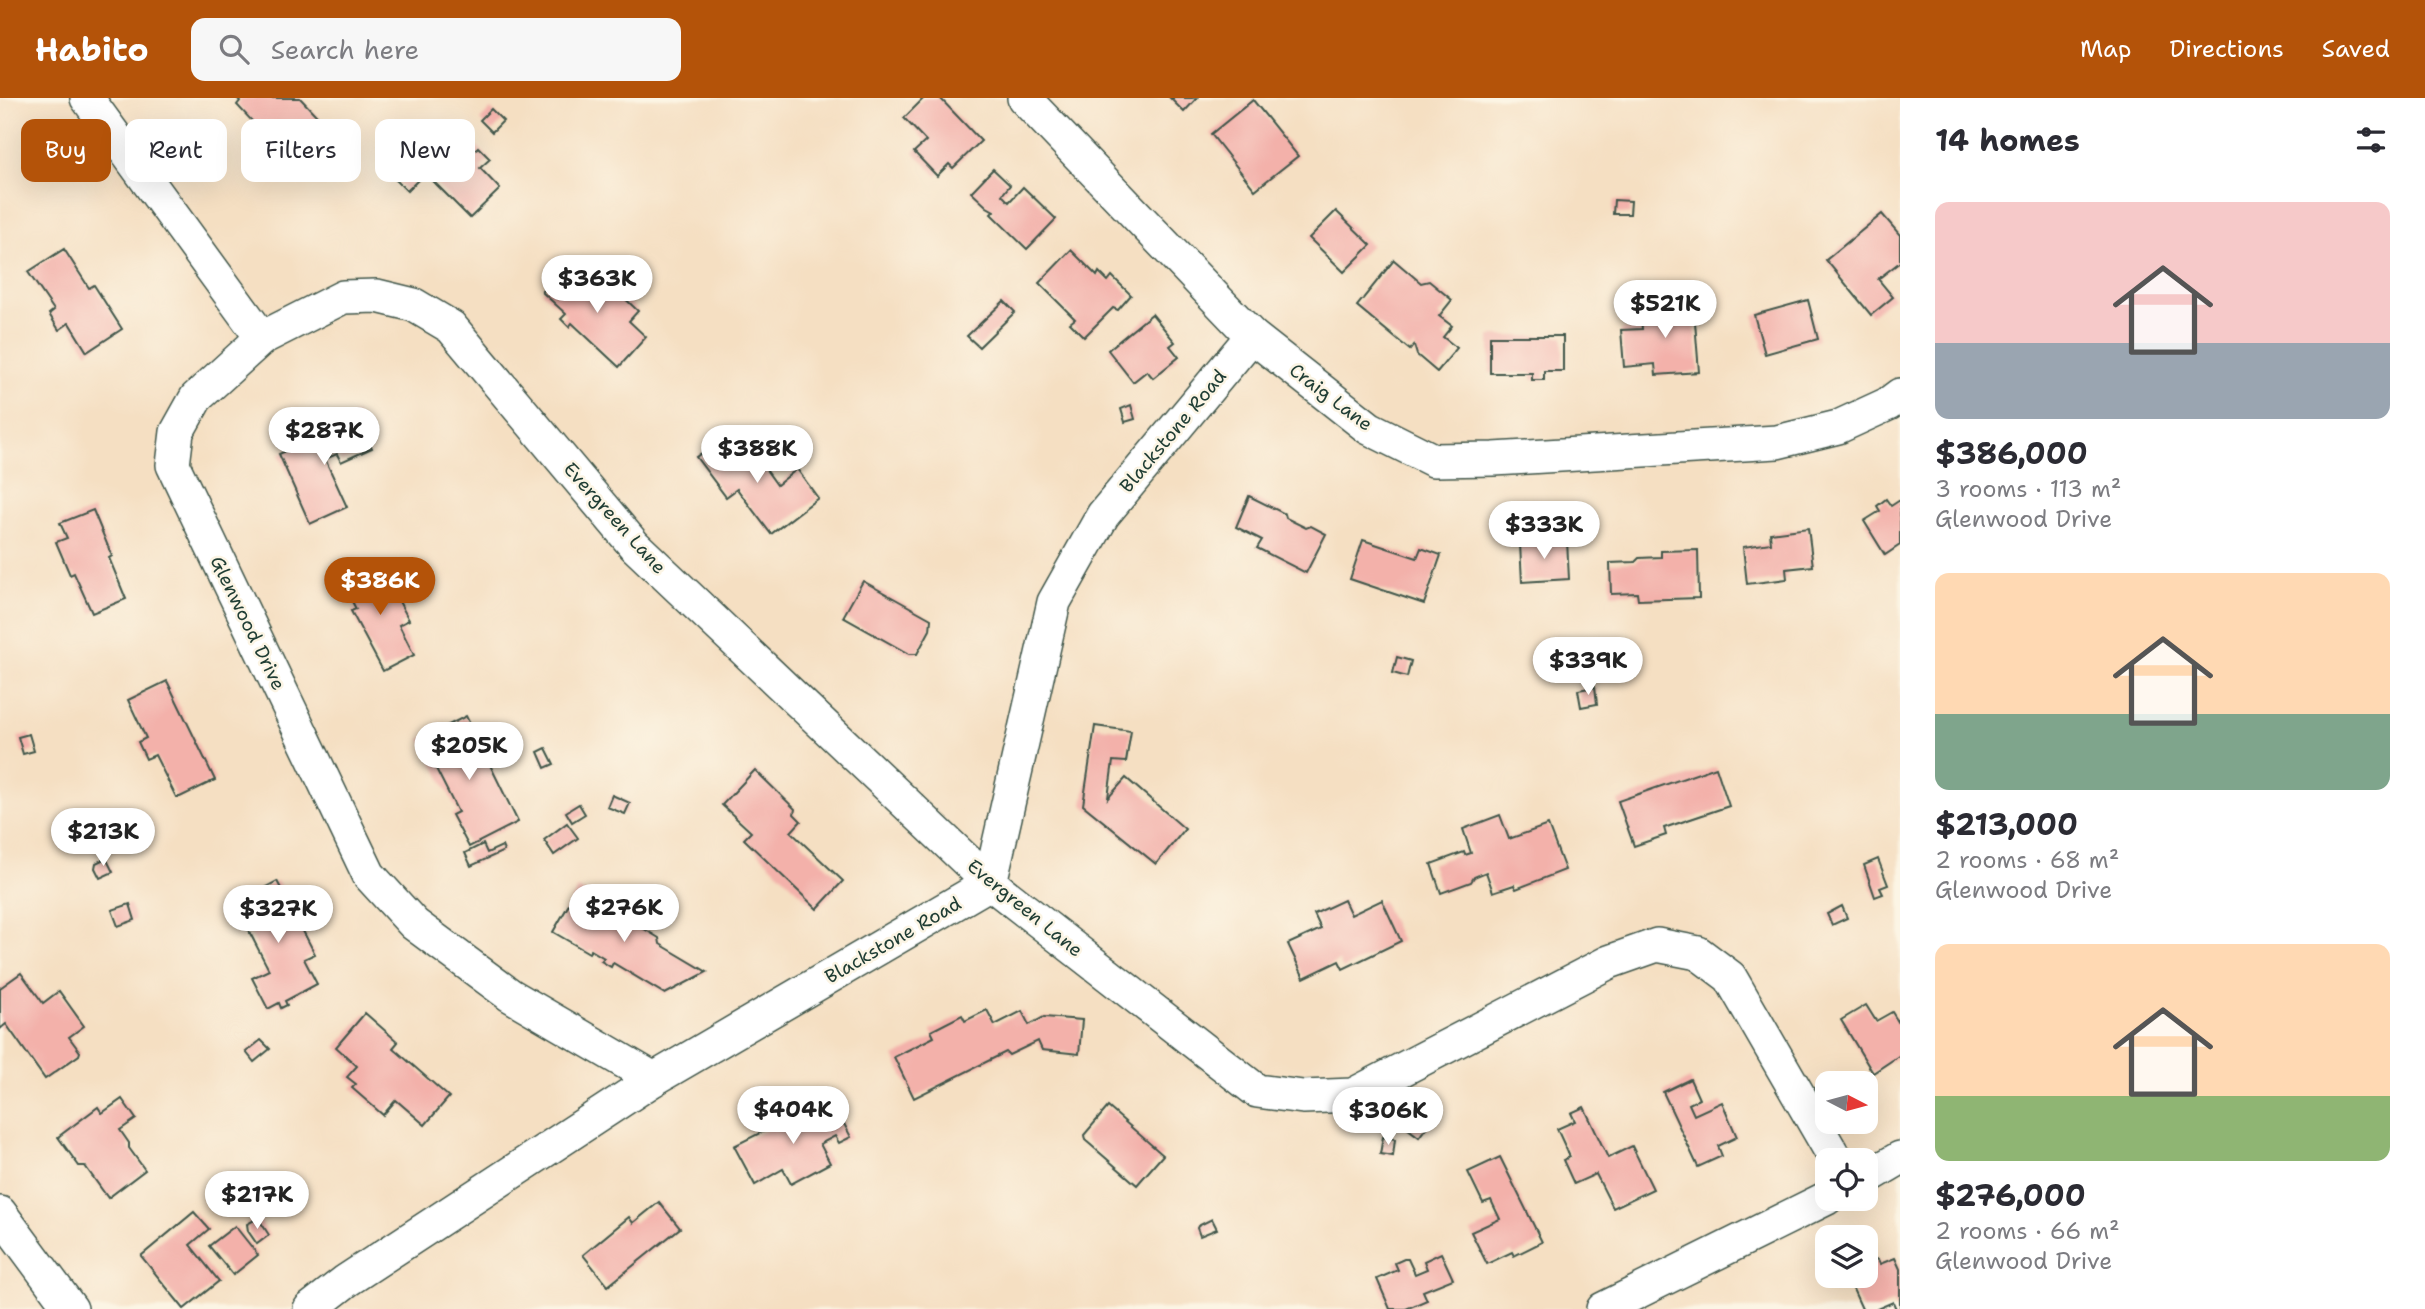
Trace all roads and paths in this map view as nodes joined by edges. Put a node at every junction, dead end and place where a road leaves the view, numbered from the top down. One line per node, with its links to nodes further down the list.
1 (87, 98): 4 (street)
2 (1024, 98): 3 (street, Craig Lane)
3 (1252, 337): 5 (street, Craig Lane); 6 (street, Blackstone Road)
4 (262, 338): 6 (street, Evergreen Lane); 7 (street, Glenwood Drive)
5 (1900, 395)
6 (990, 883): 7 (street, Blackstone Road); 8 (street, Evergreen Lane)
7 (654, 1079): 14 (street, Blackstone Road)
8 (1829, 1148)
9 (1900, 1158): 10 (street)
10 (1878, 1171)
11 (1815, 1204): 15 (street)
12 (0, 1213): 13 (street)
13 (71, 1309)
14 (310, 1309)
15 (1603, 1309)

